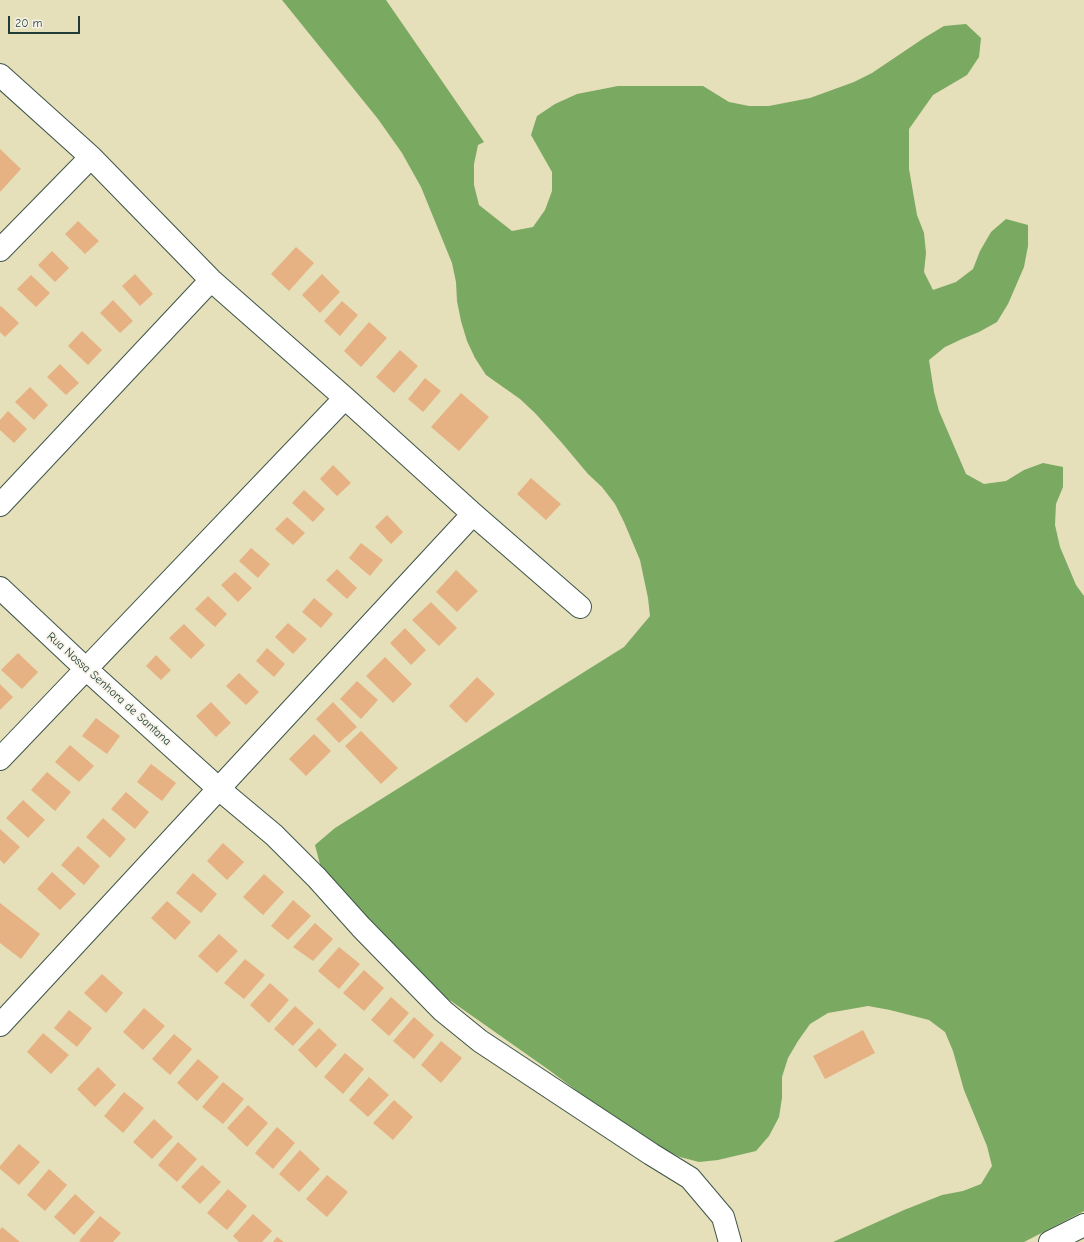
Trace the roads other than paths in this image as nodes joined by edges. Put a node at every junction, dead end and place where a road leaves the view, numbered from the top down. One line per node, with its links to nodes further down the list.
1 (0, 75): 2 (street)
2 (91, 157): 3 (street); 4 (street)
3 (0, 250)
4 (211, 280): 5 (street); 6 (street)
5 (345, 398): 7 (street); 10 (street)
6 (0, 505)
7 (473, 514): 9 (street); 12 (street)
8 (0, 588): 10 (street, Rua Nossa Senhora de Santana)
9 (580, 607)
10 (85, 668): 11 (street); 12 (street, Rua Nossa Senhora de Santana)
11 (0, 758)
12 (219, 789): 13 (street); 15 (street, Rua Nossa Senhora de Santana)
13 (0, 1025)
14 (1084, 1225): 16 (street)
15 (730, 1242)
16 (1050, 1242)

